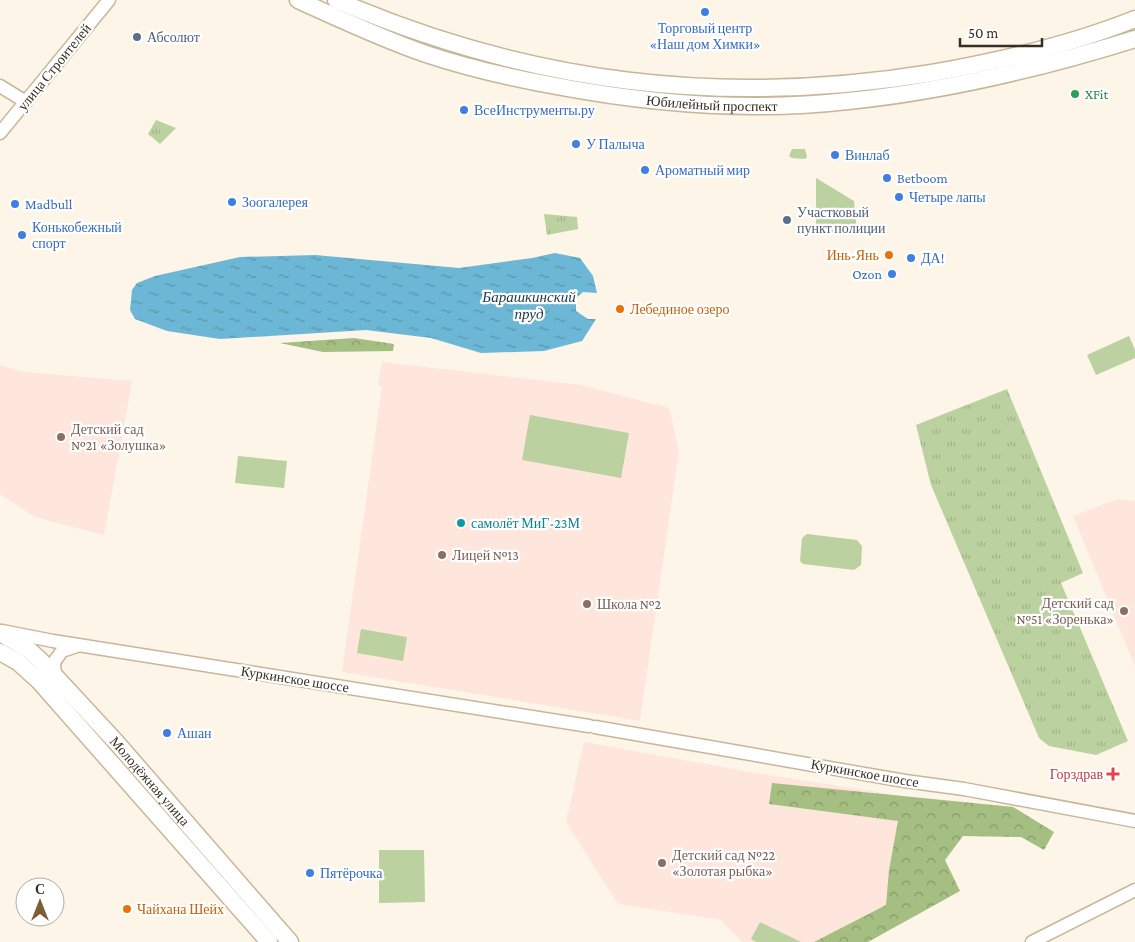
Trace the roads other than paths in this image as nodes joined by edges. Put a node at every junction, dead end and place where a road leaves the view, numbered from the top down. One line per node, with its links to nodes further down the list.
1 (109, 0): 7 (street, улица Строителей)
2 (298, 0): 5 (main road, Юбилейный проспект)
3 (336, 0): 4 (main road, Юбилейный проспект)
4 (1135, 19)
5 (1135, 39)
6 (0, 86): 7 (street)
7 (26, 102): 8 (street, улица Строителей)
8 (0, 133)
9 (0, 632): 10 (street, Куркинское шоссе); 12 (main road, Молодёжная улица)
10 (79, 646): 12 (street); 13 (street, Куркинское шоссе)
11 (0, 652): 15 (main road, Молодёжная улица)
12 (55, 676): 16 (main road, Молодёжная улица)
13 (1135, 820)
14 (1135, 890): 17 (street)
15 (269, 942)
16 (290, 942)
17 (1032, 942)

